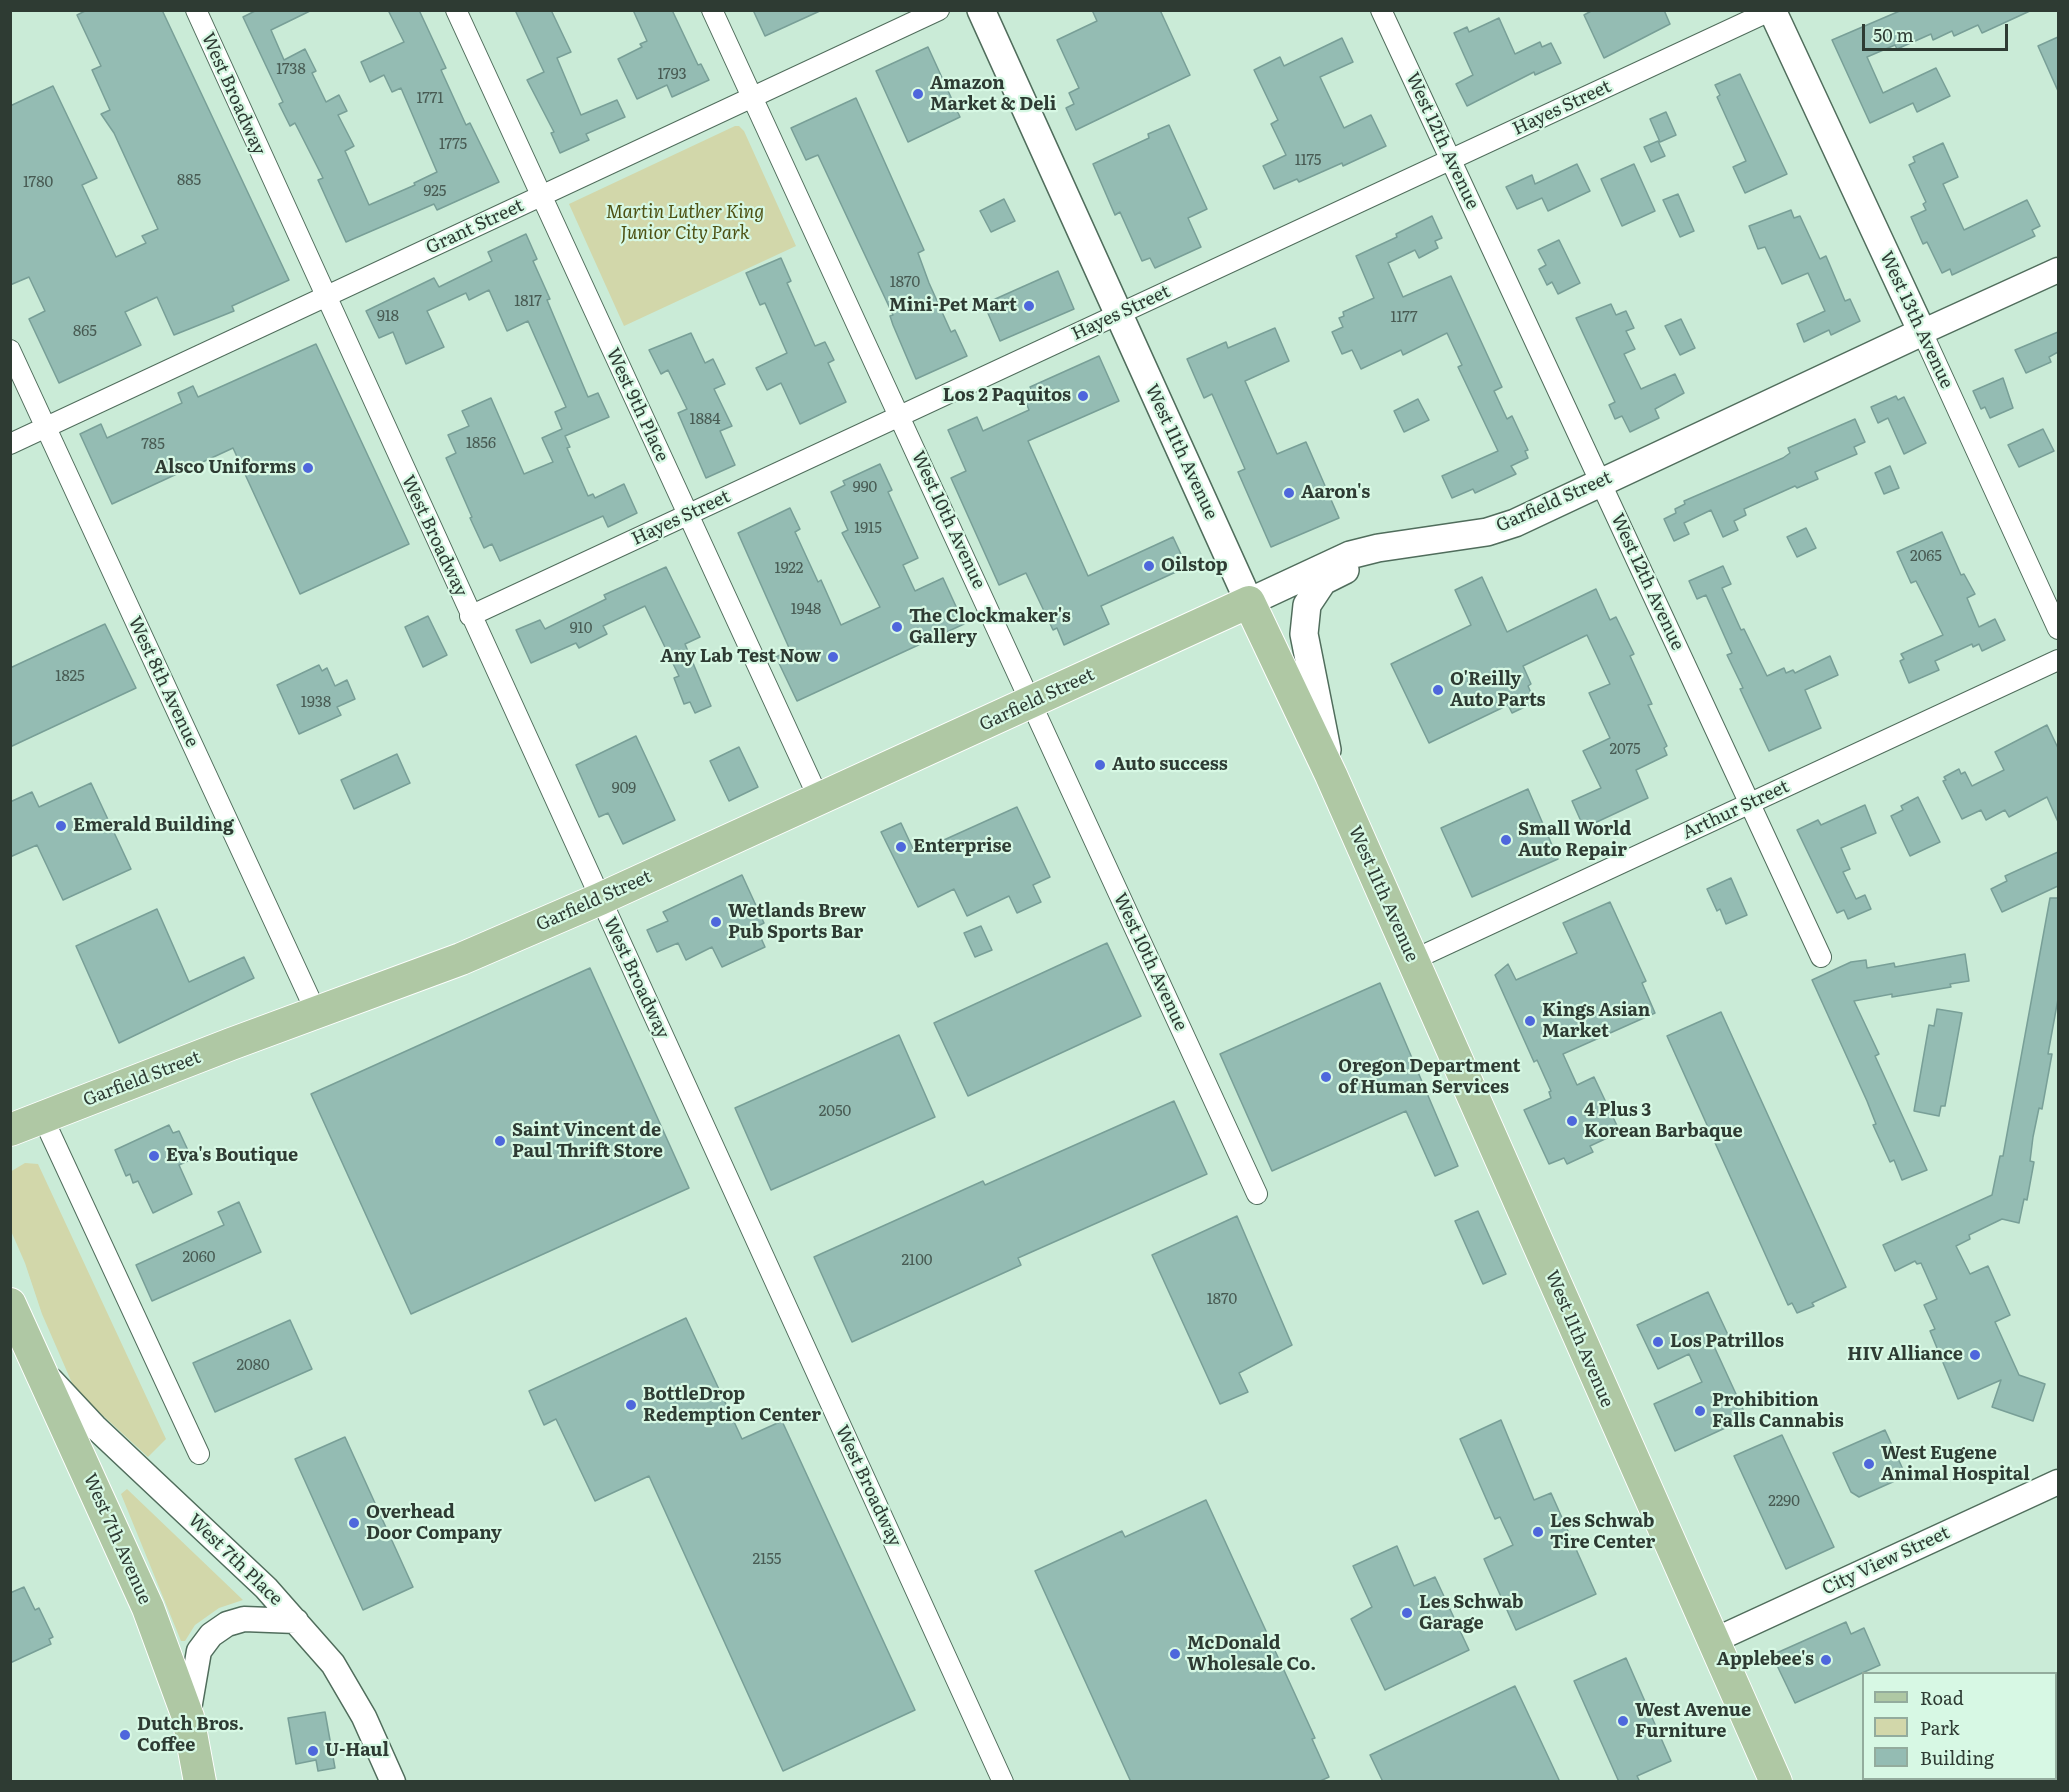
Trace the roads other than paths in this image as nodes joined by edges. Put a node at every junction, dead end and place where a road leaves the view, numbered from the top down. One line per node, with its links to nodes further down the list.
1 (196, 10): 12 (street, West Broadway)
2 (456, 10): 10 (street, West 9th Place)
3 (712, 10): 8 (street, West 10th Avenue)
4 (939, 10): 8 (street, Grant Street)
5 (981, 10): 13 (main road, West 11th Avenue)
6 (1381, 10): 9 (street, West 12th Avenue)
7 (1772, 10): 9 (street, Hayes Street); 14 (main road, West 13th Avenue)
8 (751, 97): 10 (street, Grant Street); 16 (street, West 10th Avenue)
9 (1451, 160): 13 (street, Hayes Street); 19 (street, West 12th Avenue)
10 (540, 197): 12 (street, Grant Street); 20 (street, West 9th Place)
11 (2058, 270): 14 (street, Garfield Street)
12 (325, 298): 17 (street, Grant Street); 23 (street, West Broadway)
13 (1118, 315): 16 (street, Hayes Street); 22 (main road, West 11th Avenue)
14 (1922, 332): 19 (main road, Garfield Street); 24 (street, West 13th Avenue)
15 (10, 351): 17 (street, West 8th Avenue)
16 (900, 416): 20 (street, Hayes Street); 26 (street, West 10th Avenue)
17 (45, 428): 18 (street, Grant Street); 33 (street, West 8th Avenue)
18 (10, 444)
19 (1600, 482): 21 (main road, Garfield Street); 29 (street, West 12th Avenue)
20 (688, 514): 23 (street, Hayes Street); 28 (street, West 9th Place)
21 (1393, 546): 22 (main road, Garfield Street); 27 (main road)
22 (1249, 602): 26 (main road, Garfield Street); 27 (main road, West 11th Avenue)
23 (470, 616): 30 (street, West Broadway)
24 (2058, 629)
25 (2058, 660): 29 (street, Arthur Street)
26 (1031, 703): 28 (main road, Garfield Street); 36 (street, West 10th Avenue)
27 (1331, 775): 32 (main road, West 11th Avenue)
28 (819, 799): 30 (main road, Garfield Street)
29 (1750, 804): 31 (street, West 12th Avenue); 32 (street, Arthur Street)
30 (600, 899): 33 (main road, Garfield Street); 46 (street, West Broadway)
31 (1821, 957)
32 (1413, 960): 42 (main road, West 11th Avenue)
33 (316, 1012): 34 (main road, Garfield Street)
34 (42, 1118): 35 (main road, Garfield Street); 39 (street)
35 (10, 1130)
36 (1257, 1194)
37 (10, 1304): 38 (main road, West 7th Avenue)
38 (40, 1367): 41 (street, West 7th Place); 43 (main road, West 7th Avenue)
39 (199, 1454)
40 (2058, 1482): 42 (street, City View Street)
41 (296, 1621): 43 (street); 45 (street, West 7th Place)
42 (1713, 1641): 47 (main road, West 11th Avenue)
43 (188, 1717): 44 (main road, West 7th Avenue)
44 (200, 1782)
45 (393, 1782)
46 (1003, 1782)
47 (1776, 1782)

